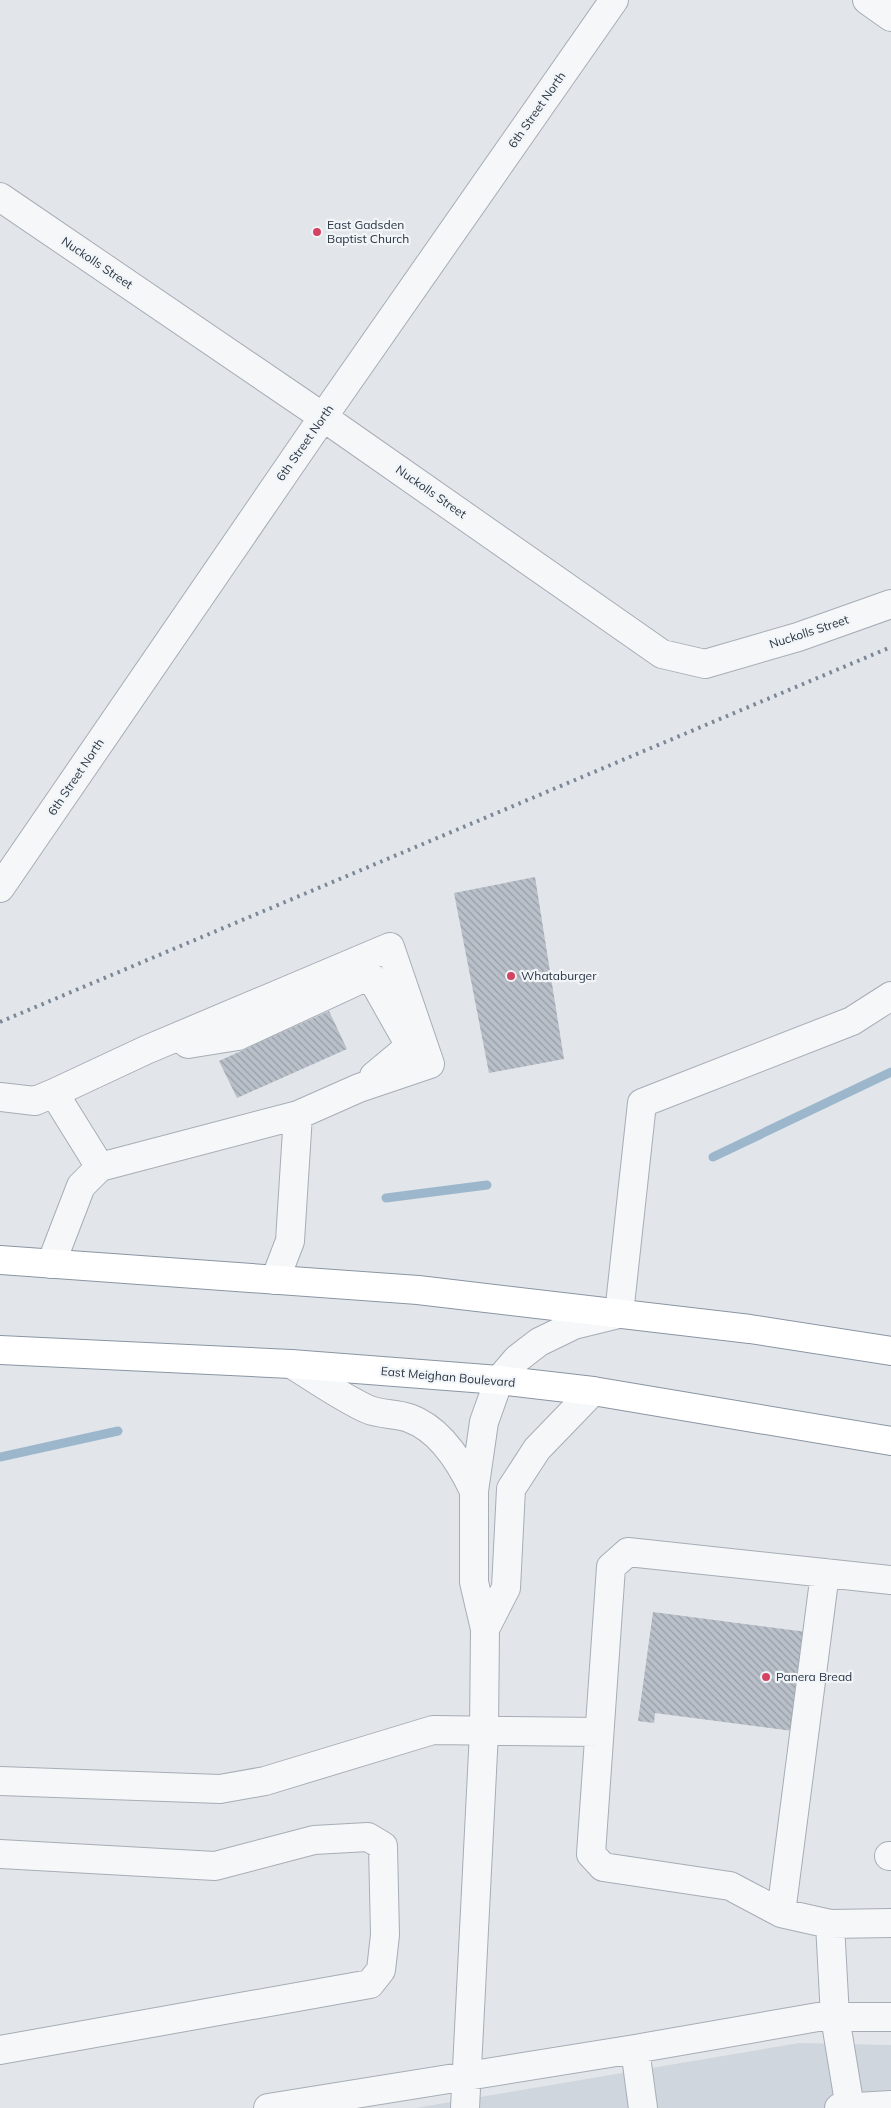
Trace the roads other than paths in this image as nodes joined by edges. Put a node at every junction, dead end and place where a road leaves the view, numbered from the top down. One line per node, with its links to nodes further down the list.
1 (614, 0): 5 (street, 6th Street North)
2 (867, 0): 3 (street)
3 (891, 17)
4 (0, 197): 5 (street, Nuckolls Street)
5 (323, 417): 6 (street, Nuckolls Street); 7 (street, 6th Street North)
6 (891, 604)
7 (0, 888)
8 (891, 996): 16 (street)
9 (54, 1093): 10 (street); 11 (street); 12 (street)
10 (0, 1098)
11 (298, 1115): 12 (street); 15 (street)
12 (100, 1167): 14 (street)
13 (6, 1257): 14 (highway)
14 (51, 1264): 15 (highway)
15 (274, 1280): 16 (highway)
16 (619, 1314): 18 (highway); 20 (street)
17 (0, 1350): 19 (highway, East Meighan Boulevard)
18 (891, 1351)
19 (291, 1364): 20 (highway, East Meighan Boulevard); 23 (street)
20 (499, 1380): 21 (highway, East Meighan Boulevard); 23 (street)
21 (593, 1391): 22 (highway, East Meighan Boulevard); 26 (street)
22 (891, 1441)
23 (474, 1491): 26 (street)
24 (825, 1573): 25 (street); 28 (street); 31 (street)
25 (891, 1580)
26 (485, 1629): 27 (street)
27 (484, 1732): 28 (street); 29 (street); 38 (street)
28 (600, 1732): 31 (street)
29 (0, 1781)
30 (0, 1854): 37 (street)
31 (781, 1913): 32 (street)
32 (830, 1924): 33 (street); 34 (street)
33 (891, 1924)
34 (835, 2017): 35 (street); 36 (street); 43 (street)
35 (891, 2017)
36 (635, 2049): 38 (street); 42 (street)
37 (0, 2050)
38 (467, 2075): 40 (street); 41 (street)
39 (891, 2105): 43 (street)
40 (268, 2108)
41 (465, 2108)
42 (643, 2108)
43 (846, 2108)

